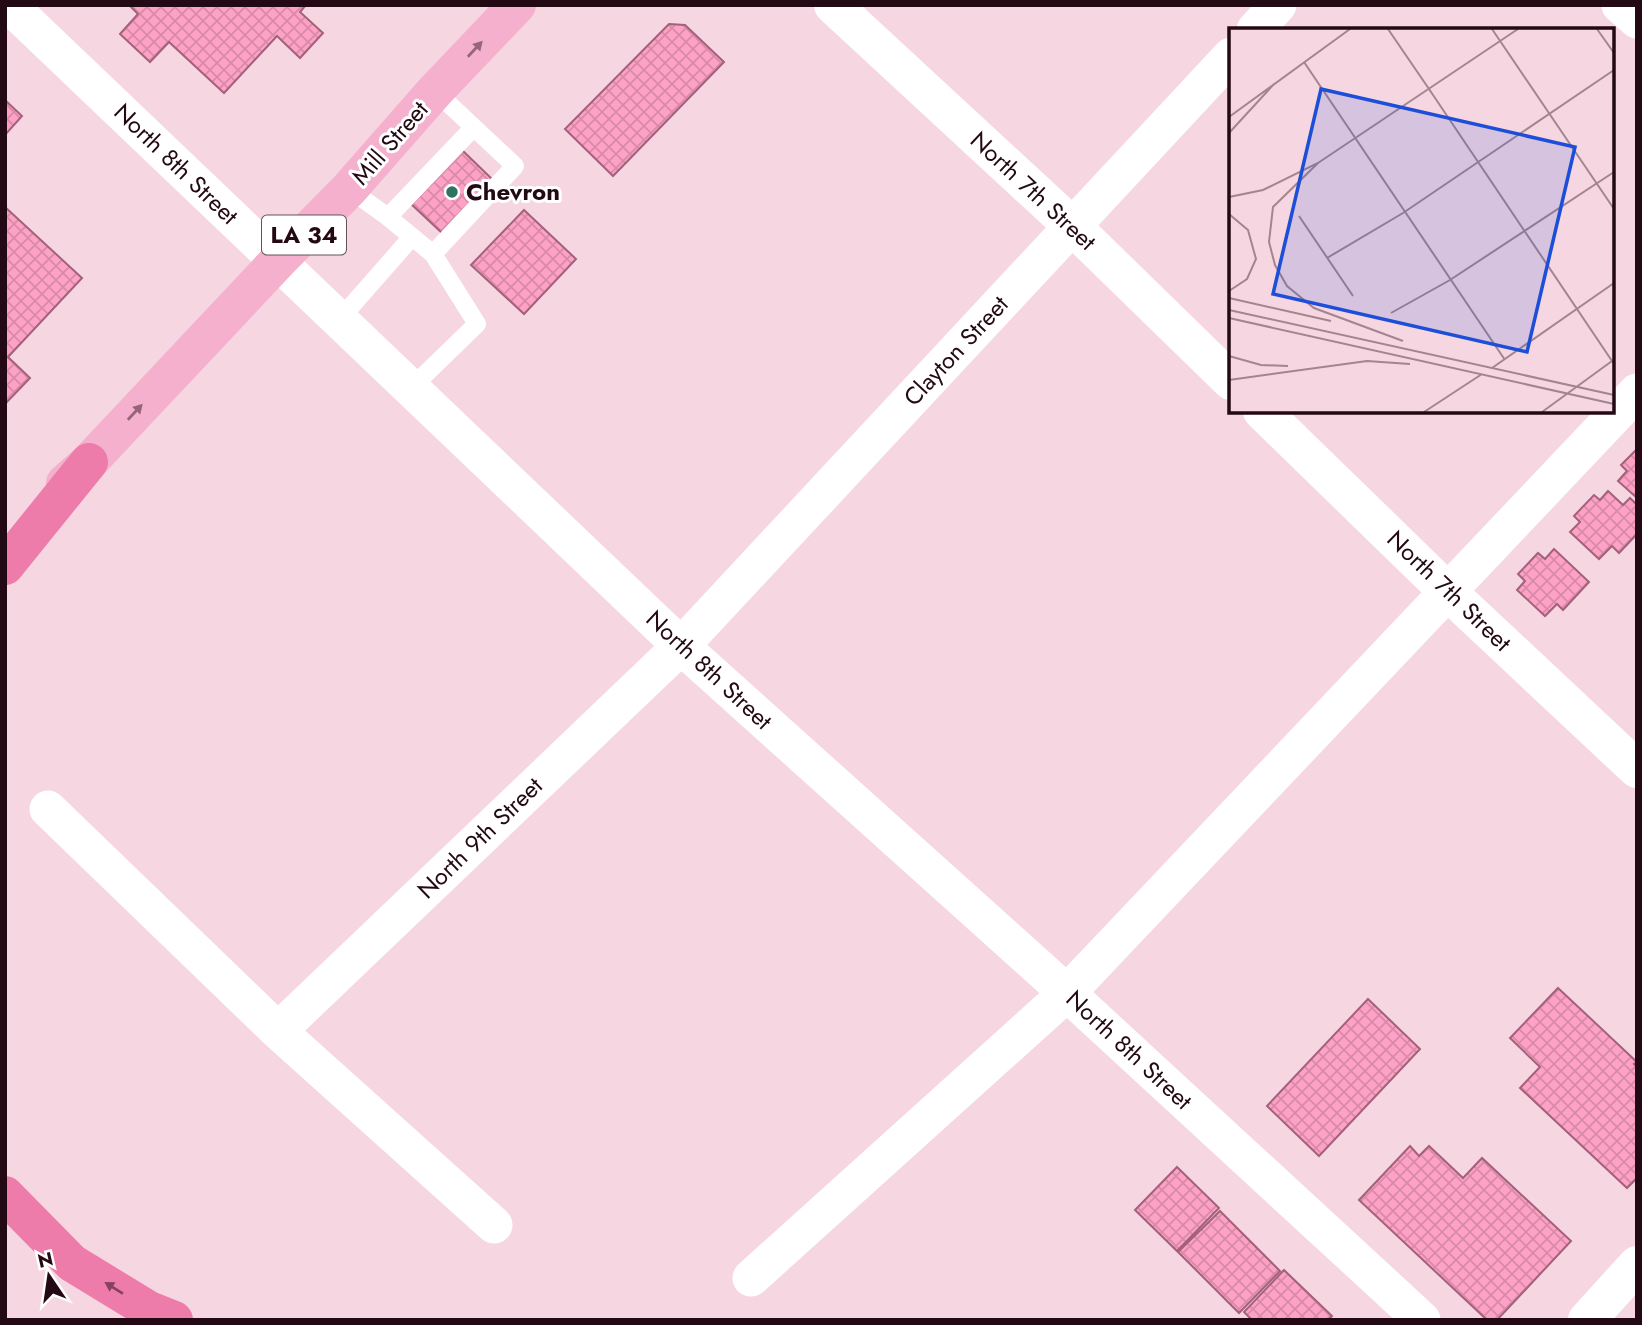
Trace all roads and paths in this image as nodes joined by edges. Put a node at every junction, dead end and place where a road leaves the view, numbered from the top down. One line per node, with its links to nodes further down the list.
1 (9, 5): 16 (street, North 8th Street)
2 (517, 5): 9 (main road, Mill Street / LA 34, one-way to 2)
3 (833, 5): 13 (street, North 7th Street)
4 (1278, 5): 7 (street)
5 (1620, 5): 6 (street)
6 (1637, 20)
7 (1257, 28)
8 (1229, 58): 13 (street, Clayton Street)
9 (435, 92): 10 (lane); 11 (main road, Mill Street / LA 34)
10 (473, 128): 12 (lane); 15 (lane)
11 (349, 189): 12 (lane); 16 (main road, Mill Street / LA 34)
12 (388, 217): 14 (lane)
13 (1072, 226): 18 (street, North 7th Street); 26 (street, Clayton Street)
14 (411, 238): 15 (lane); 17 (lane)
15 (433, 254): 19 (lane)
16 (278, 261): 17 (street, North 8th Street); 22 (main road, Mill Street / LA 34, one-way to 16)
17 (339, 320): 19 (street, North 8th Street)
18 (1229, 378)
19 (411, 388): 26 (street, North 8th Street)
20 (1637, 392): 25 (street)
21 (1264, 413): 25 (street, North 7th Street)
22 (89, 462): 23 (main road, LA 34); 24 (highway)
23 (5, 535)
24 (5, 566)
25 (1447, 591): 27 (street, North 7th Street); 29 (street)
26 (681, 646): 29 (street, North 8th Street); 30 (street, North 9th Street)
27 (1637, 769)
28 (48, 809): 30 (street)
29 (1067, 993): 34 (street); 36 (street, North 8th Street)
30 (278, 1031): 32 (street)
31 (5, 1195): 35 (highway, one-way to 31)
32 (494, 1226)
33 (1637, 1265): 37 (street)
34 (751, 1278)
35 (174, 1320)
36 (1422, 1320)
37 (1587, 1320)

